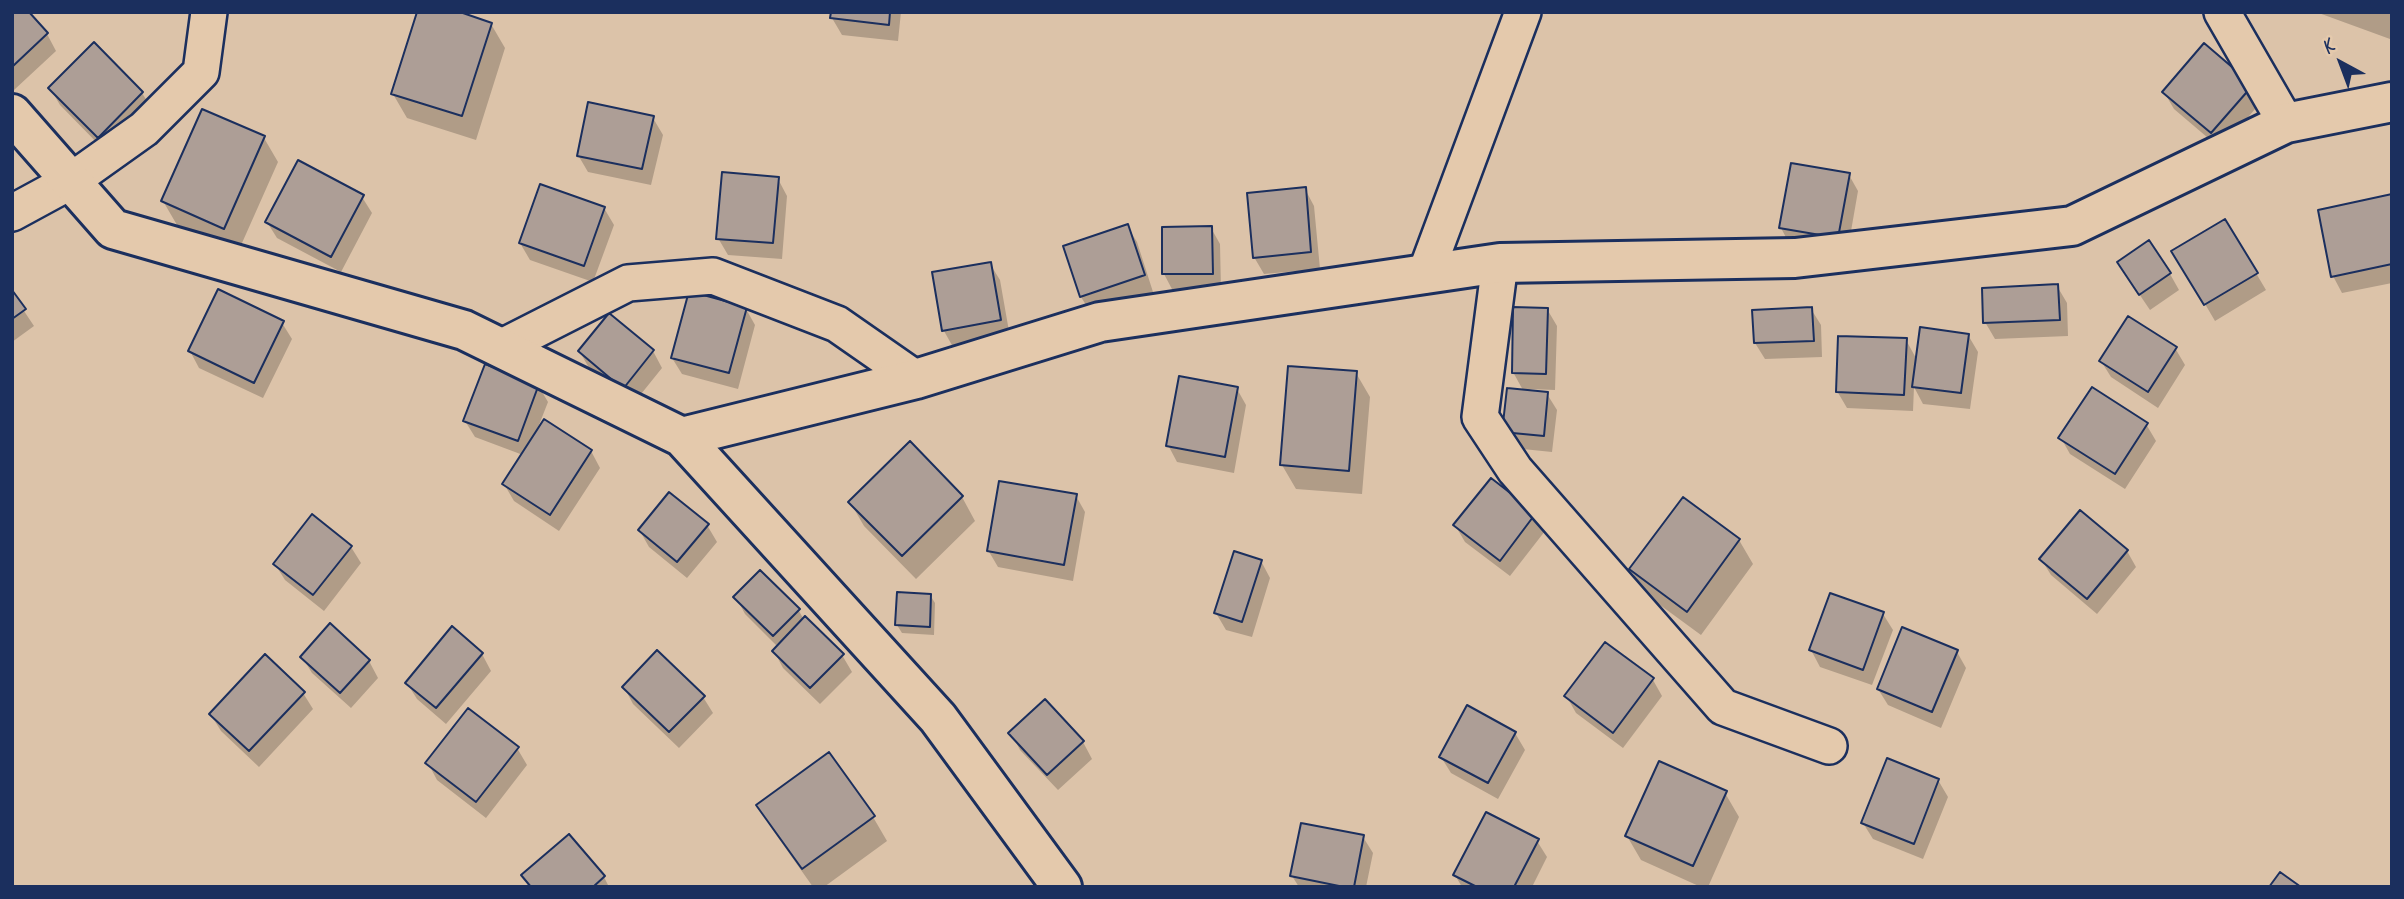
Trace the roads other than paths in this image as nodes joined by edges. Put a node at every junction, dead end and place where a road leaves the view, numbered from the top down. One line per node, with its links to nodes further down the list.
1 (209, 12): 7 (street)
2 (1523, 12): 10 (street)
3 (2222, 12): 6 (street)
4 (2392, 102): 6 (street)
5 (12, 114): 7 (street)
6 (2286, 123): 9 (street)
7 (71, 181): 8 (street); 11 (street)
8 (12, 213)
9 (1500, 263): 10 (street); 14 (street)
10 (1425, 275): 12 (street)
11 (500, 348): 12 (street); 13 (street)
12 (916, 379): 13 (street)
13 (682, 437): 15 (street)
14 (1829, 746)
15 (1062, 887)

